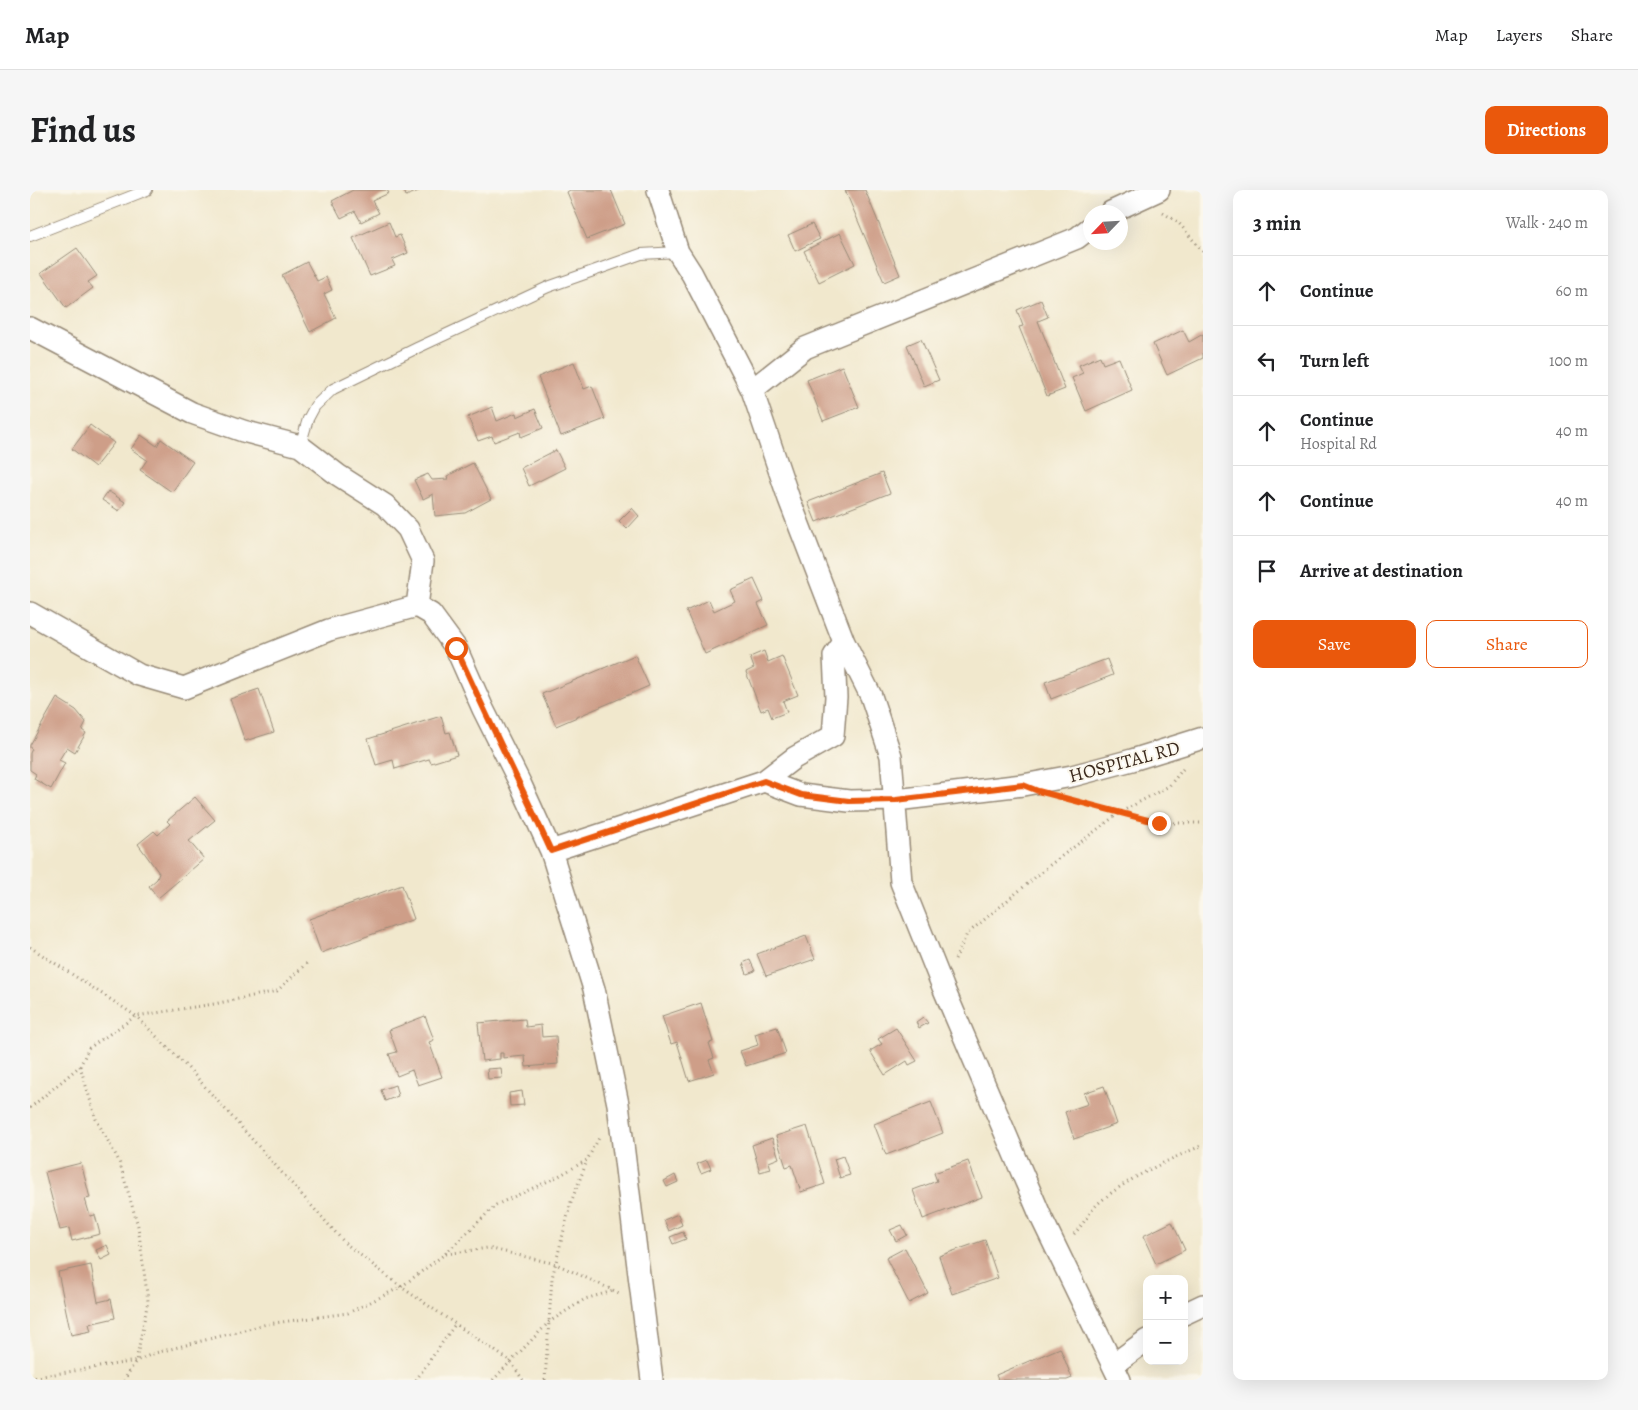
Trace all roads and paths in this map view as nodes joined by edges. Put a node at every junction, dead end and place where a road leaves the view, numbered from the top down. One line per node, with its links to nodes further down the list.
1 (147, 190): 7 (lane)
2 (658, 190): 8 (street)
3 (1158, 190): 4 (street)
4 (1139, 199): 5 (street); 9 (path)
5 (1126, 205)
6 (1083, 233): 11 (street)
7 (30, 236)
8 (678, 252): 11 (street); 12 (lane)
9 (1203, 252)
10 (30, 328): 12 (street)
11 (752, 390): 15 (street)
12 (300, 446): 13 (street)
13 (417, 606): 14 (street); 23 (street)
14 (30, 613)
15 (844, 642): 18 (street); 20 (street)
16 (1203, 738): 20 (street, HOSPITAL RD)
17 (1186, 764): 21 (path)
18 (764, 781): 20 (street, HOSPITAL RD); 23 (street)
19 (1065, 798): 21 (path)
20 (896, 800): 26 (street)
21 (1119, 813): 22 (path); 26 (path)
22 (1203, 823)
23 (551, 851): 38 (street)
24 (30, 947): 27 (path)
25 (308, 961): 27 (path)
26 (943, 987): 33 (street)
27 (136, 1016): 28 (path); 36 (path)
28 (80, 1066): 29 (path); 44 (path)
29 (30, 1108)
30 (601, 1133): 32 (path)
31 (1203, 1145): 33 (path)
32 (587, 1160): 34 (path); 35 (path)
33 (1056, 1249): 46 (street)
34 (445, 1254): 35 (path); 36 (path)
35 (556, 1264): 37 (path); 41 (path)
36 (401, 1287): 42 (path); 44 (path)
37 (614, 1291): 38 (path); 41 (path)
38 (642, 1297): 53 (street)
39 (1203, 1305): 40 (street)
40 (1188, 1312)
41 (549, 1322): 45 (path); 52 (path)
42 (456, 1323): 45 (path); 49 (path)
43 (1143, 1344): 46 (street)
44 (136, 1361): 47 (path); 48 (path)
45 (510, 1361): 50 (path); 51 (path)
46 (1117, 1372)
47 (30, 1378)
48 (124, 1380)
49 (416, 1380)
50 (493, 1380)
51 (523, 1380)
52 (546, 1380)
53 (652, 1380)

